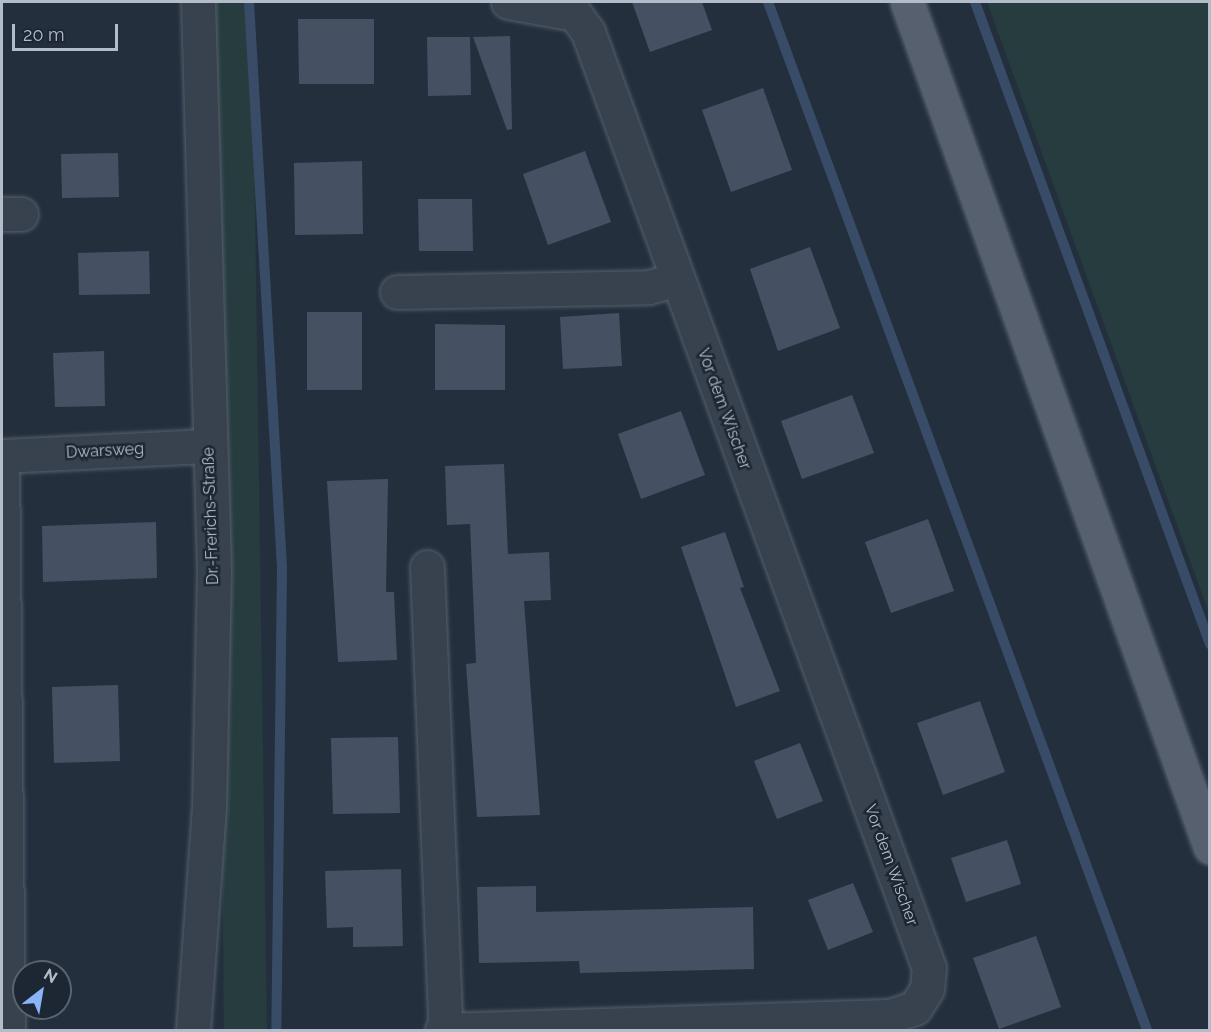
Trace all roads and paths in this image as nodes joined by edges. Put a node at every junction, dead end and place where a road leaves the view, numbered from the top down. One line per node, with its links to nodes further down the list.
1 (198, 2): 6 (street, Dr.-Frerichs-Straße)
2 (508, 2): 4 (street, Vor dem Wischer)
3 (907, 2): 10 (main road)
4 (676, 279): 5 (street); 14 (street, Vor dem Wischer)
5 (397, 292)
6 (209, 446): 7 (street, Dwarsweg); 13 (street, Dr.-Frerichs-Straße)
7 (2, 456): 9 (street)
8 (427, 567): 14 (street, Vor dem Wischer)
9 (3, 696): 11 (street)
10 (1209, 847)
11 (5, 906): 12 (street)
12 (8, 1030)
13 (193, 1030)
14 (444, 1030)

